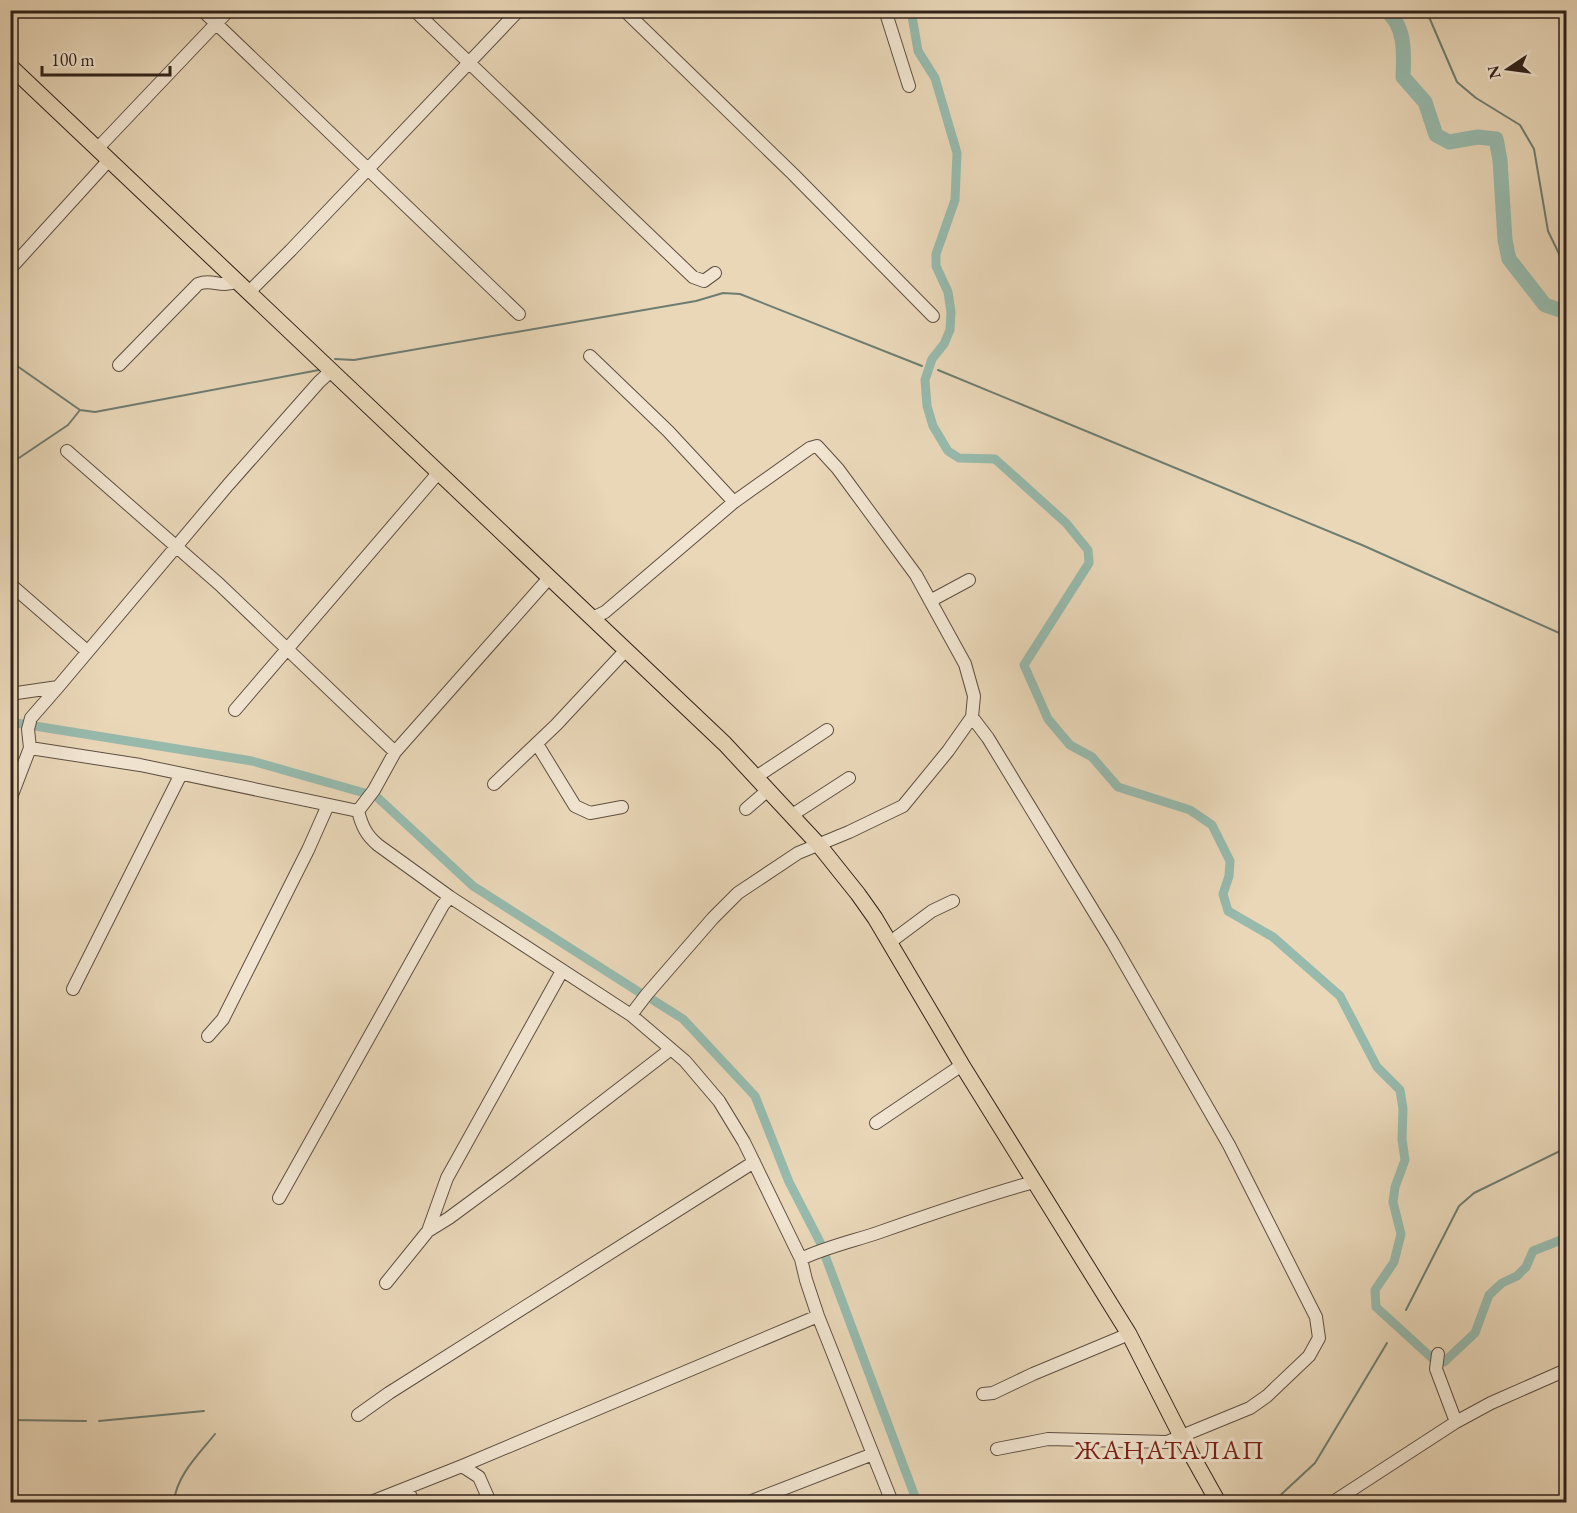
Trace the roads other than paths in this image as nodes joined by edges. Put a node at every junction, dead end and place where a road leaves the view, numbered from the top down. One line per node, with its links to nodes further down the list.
1 (202, 10): 7 (street)
2 (229, 10): 7 (street)
3 (414, 10): 8 (street)
4 (519, 10): 8 (street)
5 (624, 10): 19 (street)
6 (885, 10): 10 (street)
7 (216, 24): 11 (street); 13 (street)
8 (469, 63): 13 (street); 15 (street)
9 (10, 66): 11 (main road)
10 (909, 86)
11 (98, 149): 12 (main road)
12 (110, 160): 14 (street); 16 (main road)
13 (367, 169): 17 (street); 18 (street)
14 (10, 270)
15 (715, 273)
16 (237, 282): 17 (main road); 21 (street)
17 (249, 292): 22 (main road)
18 (519, 314)
19 (933, 316)
20 (590, 356): 25 (street)
21 (118, 365)
22 (332, 370): 24 (main road); 26 (street)
23 (68, 451): 26 (street)
24 (439, 472): 27 (main road); 32 (street)
25 (734, 502): 30 (street); 31 (street)
26 (178, 547): 32 (street); 34 (street)
27 (549, 578): 31 (main road); 42 (street)
28 (969, 580): 30 (street)
29 (10, 584): 34 (street)
30 (930, 601): 38 (street)
31 (592, 618): 33 (main road)
32 (287, 650): 37 (street); 42 (street)
33 (626, 650): 40 (street); 44 (main road)
34 (87, 651): 35 (street)
35 (58, 687): 36 (street); 41 (street)
36 (10, 694)
37 (235, 710)
38 (972, 717): 54 (street); 78 (street)
39 (827, 730): 44 (street)
40 (537, 744): 46 (street); 50 (street)
41 (30, 748): 43 (street); 48 (street)
42 (395, 752): 52 (street)
43 (181, 774): 49 (street); 59 (street)
44 (756, 777): 47 (main road)
45 (849, 778): 53 (street)
46 (494, 784)
47 (768, 790): 51 (street); 53 (main road)
48 (10, 800)
49 (328, 805): 52 (street); 61 (street)
50 (622, 807)
51 (746, 809)
52 (358, 811): 55 (street)
53 (792, 815): 54 (main road)
54 (818, 844): 57 (main road); 60 (street)
55 (450, 897): 58 (street); 67 (street)
56 (953, 901): 57 (street)
57 (889, 943): 63 (main road)
58 (562, 971): 60 (street); 68 (street)
59 (73, 989)
60 (631, 1015): 62 (street)
61 (208, 1036)
62 (671, 1049): 65 (street); 68 (street)
63 (962, 1065): 64 (street); 66 (main road)
64 (876, 1123)
65 (754, 1162): 69 (street); 76 (street)
66 (1034, 1182): 69 (street); 72 (main road)
67 (279, 1198)
68 (428, 1230): 70 (street)
69 (801, 1259): 71 (street)
70 (386, 1282)
71 (818, 1316): 80 (street); 81 (street)
72 (1130, 1334): 75 (street); 78 (main road)
73 (1437, 1359): 77 (street)
74 (1566, 1370): 77 (street)
75 (983, 1394)
76 (358, 1415)
77 (1456, 1422): 89 (street)
78 (1180, 1436): 79 (street); 88 (main road)
79 (997, 1449)
80 (873, 1454): 86 (street); 87 (street)
81 (462, 1466): 82 (street); 85 (street)
82 (407, 1488): 83 (street); 84 (street)
83 (413, 1502)
84 (371, 1503)
85 (490, 1503)
86 (749, 1503)
87 (892, 1503)
88 (1218, 1503)
89 (1333, 1503)

